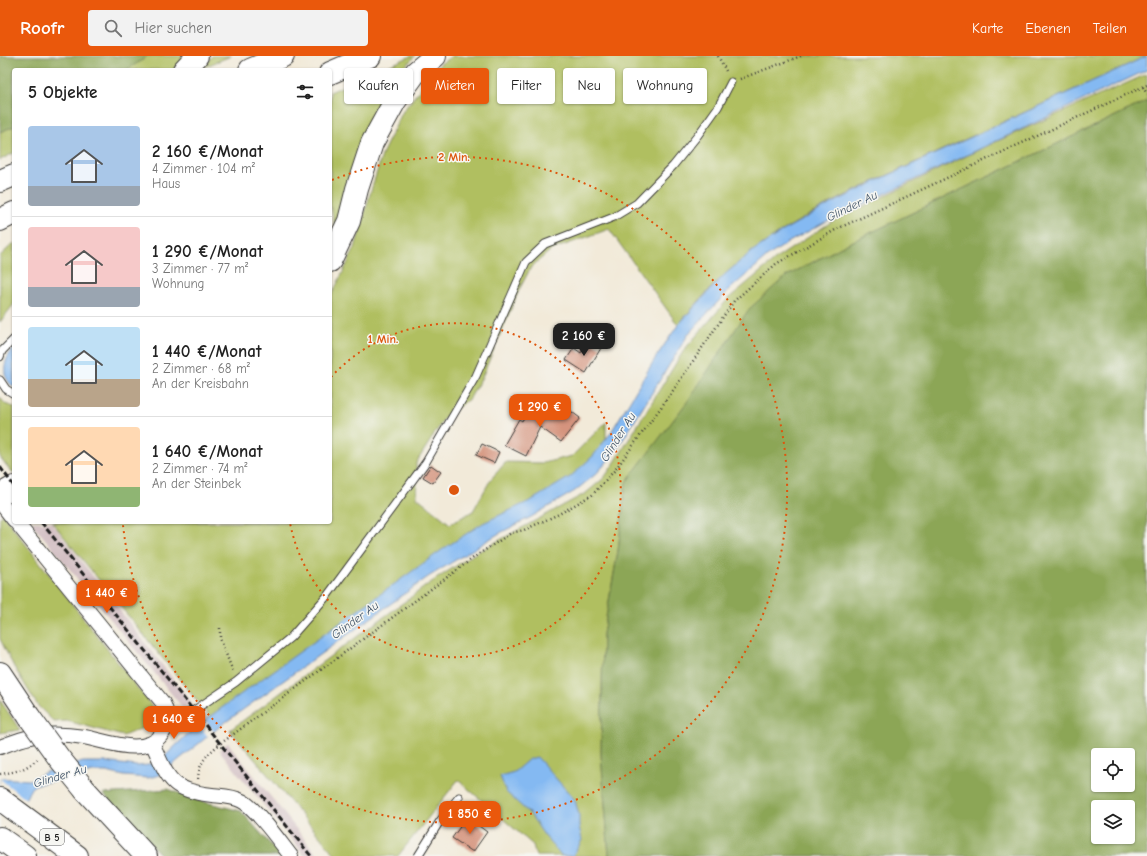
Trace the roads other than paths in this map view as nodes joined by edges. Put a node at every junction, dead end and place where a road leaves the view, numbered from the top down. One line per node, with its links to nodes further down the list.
1 (197, 56): 5 (highway)
2 (283, 56): 6 (highway)
3 (370, 56): 7 (highway)
4 (436, 56): 13 (highway)
5 (186, 68)
6 (255, 68)
7 (332, 72)
8 (731, 82): 24 (lane)
9 (12, 176): 10 (highway)
10 (0, 181)
11 (12, 214): 12 (highway)
12 (0, 220)
13 (332, 257)
14 (12, 341): 15 (lane)
15 (0, 357)
16 (0, 380): 17 (lane)
17 (12, 393)
18 (12, 488): 19 (highway)
19 (0, 495)
20 (0, 502): 21 (street)
21 (12, 517)
22 (17, 524): 24 (street)
23 (0, 673): 32 (highway, bridge)
24 (168, 719): 25 (street)
25 (152, 743): 26 (street); 33 (street)
26 (0, 747)
27 (459, 797): 34 (lane)
28 (0, 799): 31 (highway, B 5)
29 (0, 838): 30 (highway)
30 (26, 856)
31 (77, 856)
32 (146, 856)
33 (291, 856)
34 (418, 856)

